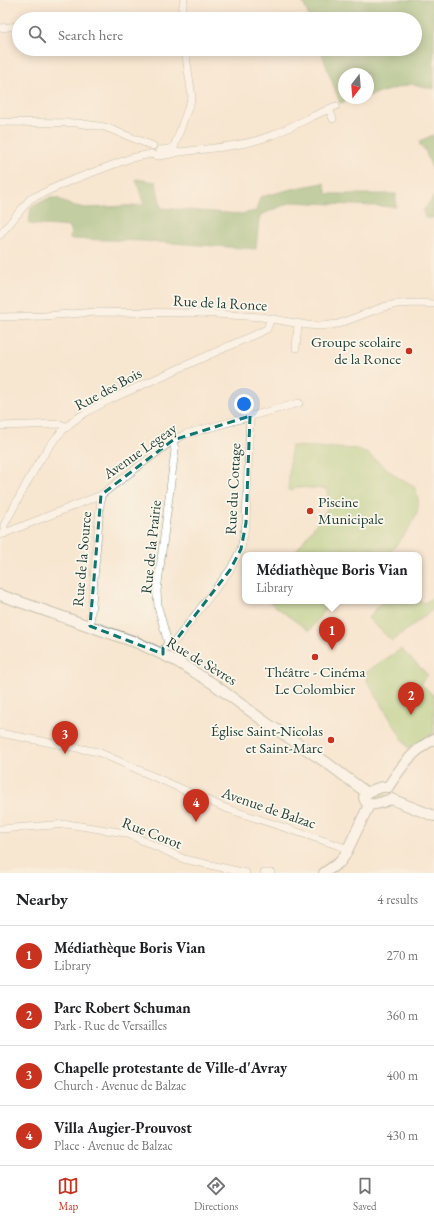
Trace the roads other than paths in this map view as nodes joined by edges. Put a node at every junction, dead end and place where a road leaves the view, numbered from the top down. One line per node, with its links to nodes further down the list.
1 (184, 0): 2 (street)
2 (181, 12)
3 (12, 27): 4 (street)
4 (0, 28)
5 (185, 56): 10 (street)
6 (336, 106): 7 (street)
7 (329, 109): 8 (street); 11 (street)
8 (333, 119)
9 (0, 122): 12 (street)
10 (174, 147): 11 (street); 12 (street)
11 (180, 152): 12 (street)
12 (156, 153): 13 (street)
13 (0, 234)
14 (434, 304): 17 (street, Rue de la Ronce)
15 (0, 317): 16 (street, Rue de la Ronce)
16 (271, 318): 17 (street, Rue de la Ronce); 22 (street, Rue des Bois)
17 (298, 324): 18 (street)
18 (296, 348)
19 (299, 403): 20 (street, Avenue Legeay)
20 (250, 416): 23 (street, Avenue Legeay); 28 (street, Rue du Cottage)
21 (0, 426): 22 (street)
22 (67, 427): 25 (street, Rue des Bois)
23 (173, 440): 24 (street, Avenue Legeay); 28 (street, Rue de la Prairie)
24 (101, 495): 25 (street, Avenue Legeay); 27 (street, Rue de la Source)
25 (2, 535)
26 (0, 595): 27 (main road, Rue de Sèvres)
27 (90, 626): 29 (main road, Rue de Sèvres)
28 (168, 643): 29 (street, Rue du Cottage)
29 (163, 654): 33 (main road, Rue de Sèvres)
30 (0, 733): 38 (street, Avenue de Balzac)
31 (434, 739): 32 (main road)
32 (388, 787): 33 (main road); 34 (main road)
33 (367, 793): 35 (main road)
34 (390, 799): 35 (main road); 36 (main road)
35 (369, 805): 38 (main road)
36 (434, 816)
37 (0, 829): 39 (street, Rue Corot)
38 (349, 849): 42 (main road)
39 (246, 873)
40 (264, 873): 41 (street)
41 (271, 873)
42 (324, 873)

